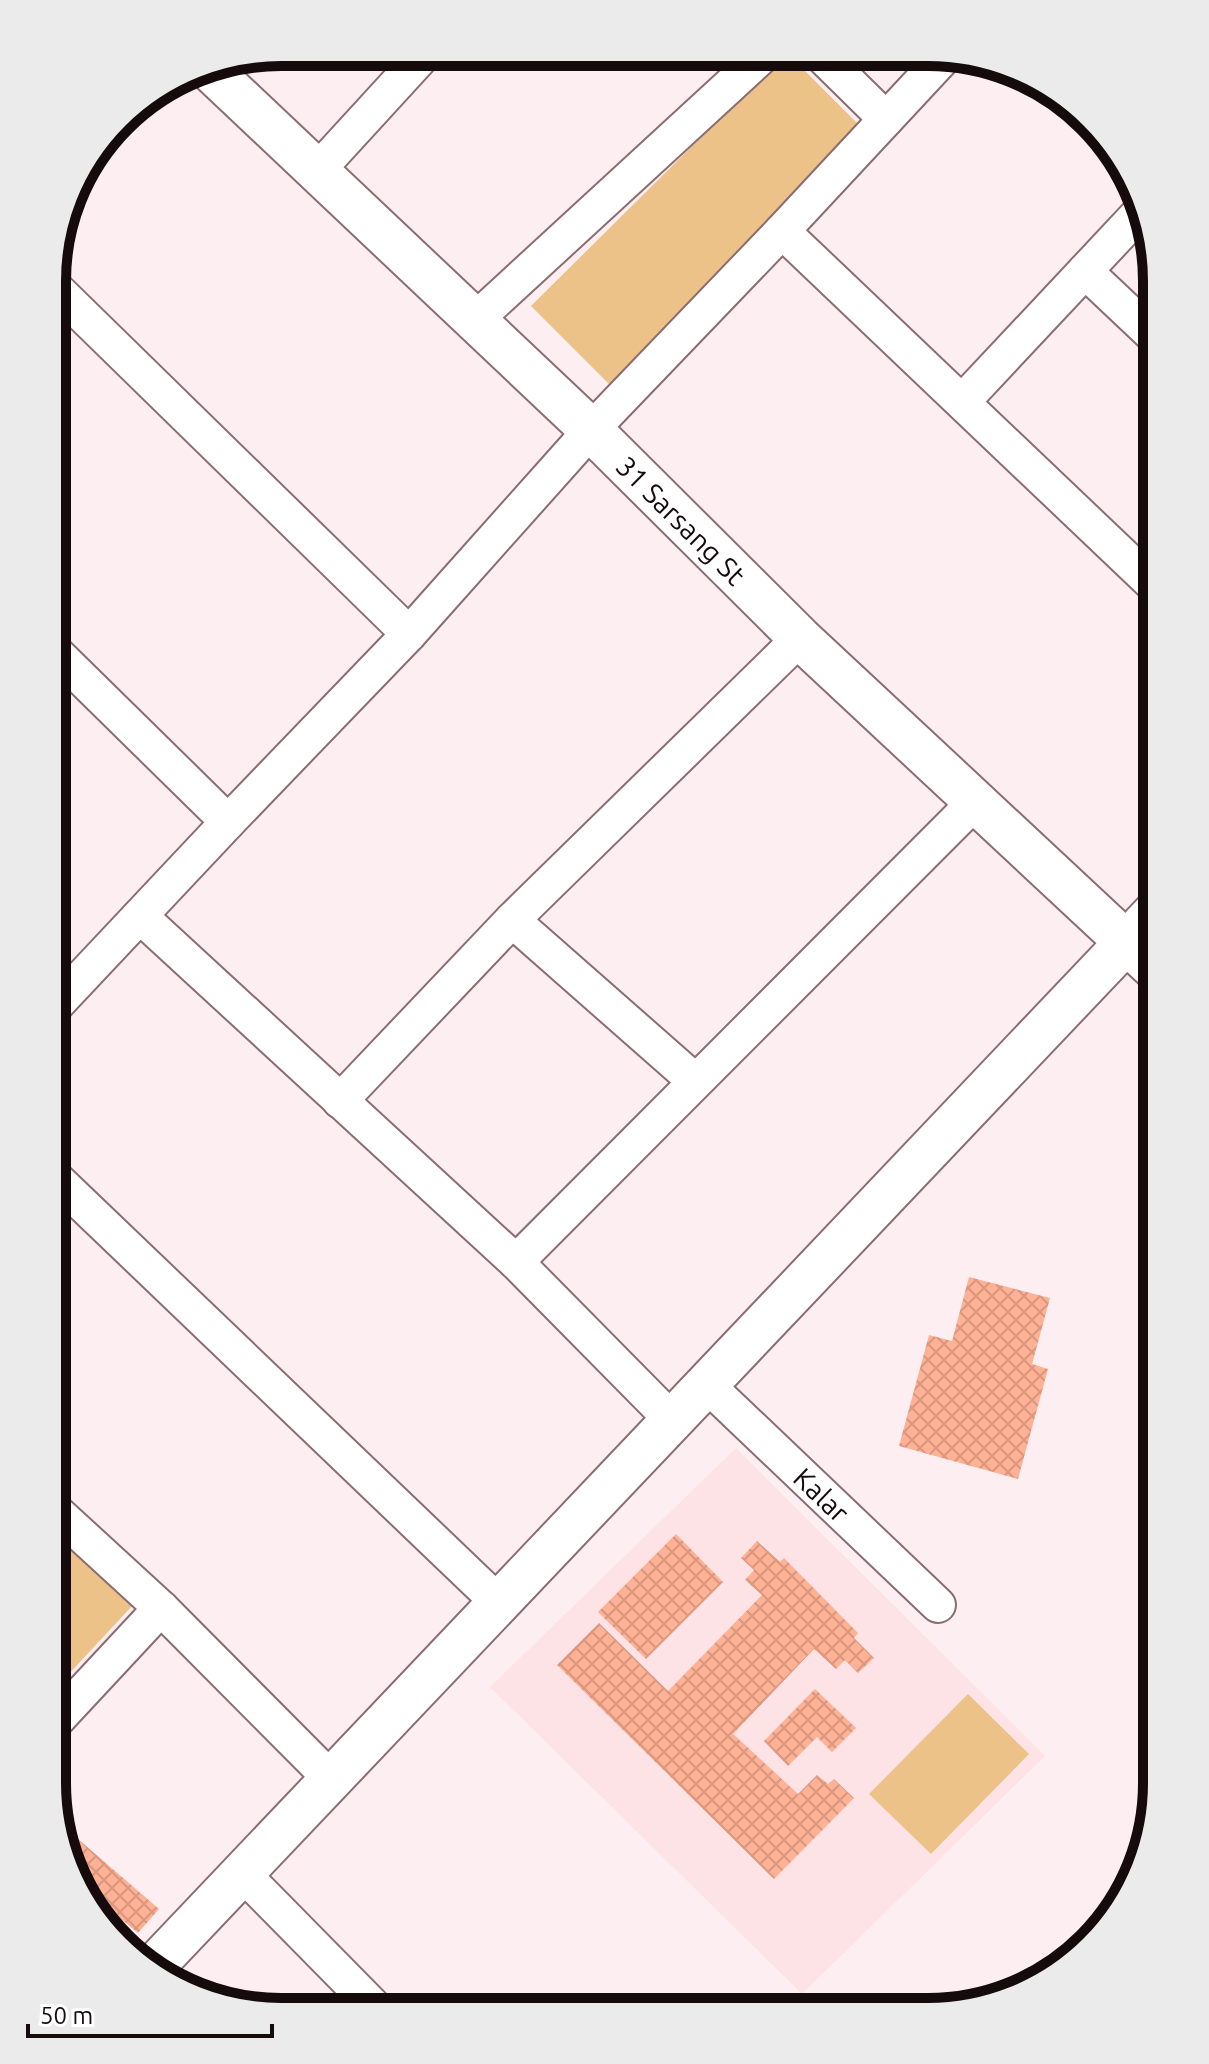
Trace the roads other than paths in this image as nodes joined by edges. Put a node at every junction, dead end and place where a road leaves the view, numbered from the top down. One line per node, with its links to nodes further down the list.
1 (413, 66): 7 (street)
2 (751, 66): 12 (street)
3 (832, 66): 6 (street)
4 (935, 67): 6 (street)
5 (216, 76): 7 (street, 31 Sarsang St)
6 (886, 119): 9 (street)
7 (316, 172): 12 (street, 31 Sarsang St)
8 (1134, 219): 10 (street)
9 (782, 231): 14 (street); 15 (street)
10 (1085, 271): 13 (street); 14 (street)
11 (66, 299): 17 (street)
12 (475, 320): 15 (street, 31 Sarsang St)
13 (1143, 326)
14 (963, 401): 16 (street)
15 (591, 430): 17 (street); 18 (street, 31 Sarsang St)
16 (1143, 575)
17 (409, 634): 21 (street)
18 (800, 638): 20 (street, 31 Sarsang St); 23 (street)
19 (66, 663): 21 (street)
20 (975, 802): 25 (street, 31 Sarsang St); 28 (street)
21 (228, 822): 22 (street)
22 (140, 916): 27 (street); 29 (street)
23 (512, 920): 28 (street); 29 (street)
24 (1143, 925): 25 (street)
25 (1127, 942): 26 (street, 31 Sarsang St); 32 (street)
26 (1143, 957)
27 (66, 994)
28 (695, 1081): 31 (street)
29 (340, 1101): 31 (street)
30 (66, 1188): 35 (street)
31 (516, 1262): 33 (street)
32 (706, 1384): 33 (street); 36 (street, Kalar)
33 (672, 1420): 35 (street)
34 (66, 1521): 37 (street)
35 (499, 1603): 39 (street)
36 (938, 1605)
37 (161, 1608): 38 (street); 39 (street)
38 (66, 1710)
39 (331, 1779): 40 (street)
40 (242, 1873): 41 (street); 42 (street)
41 (160, 1960)
42 (365, 1998)

